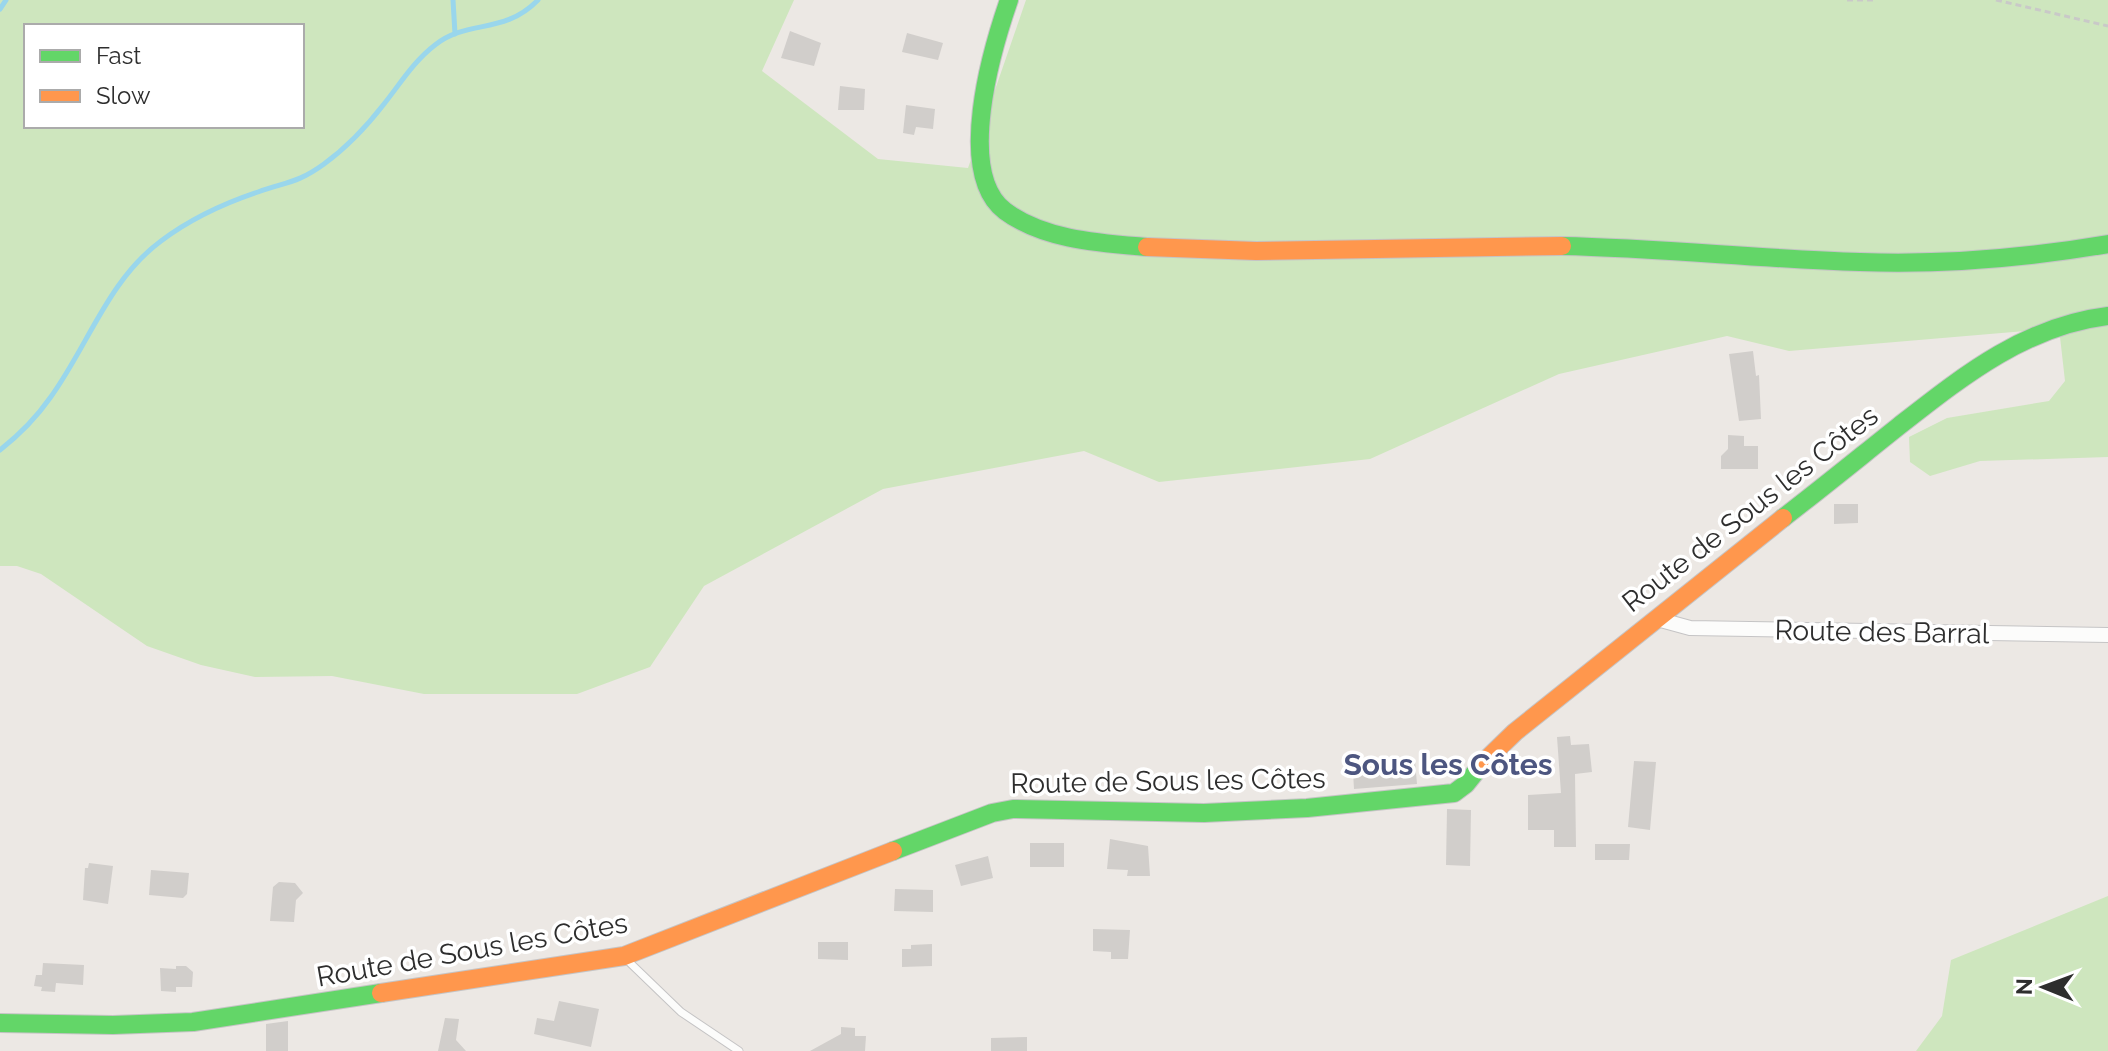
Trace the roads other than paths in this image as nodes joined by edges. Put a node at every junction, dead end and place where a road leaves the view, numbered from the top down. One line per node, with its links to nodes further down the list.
1 (1009, 0): 2 (street)
2 (2108, 244)
3 (2108, 316): 4 (street, Route de Sous les Côtes)
4 (1657, 619): 5 (street, Route des Barral); 6 (street, Route de Sous les Côtes)
5 (2108, 635)
6 (624, 956): 7 (street, Route de Sous les Côtes); 8 (lane)
7 (0, 1023)
8 (739, 1051)

